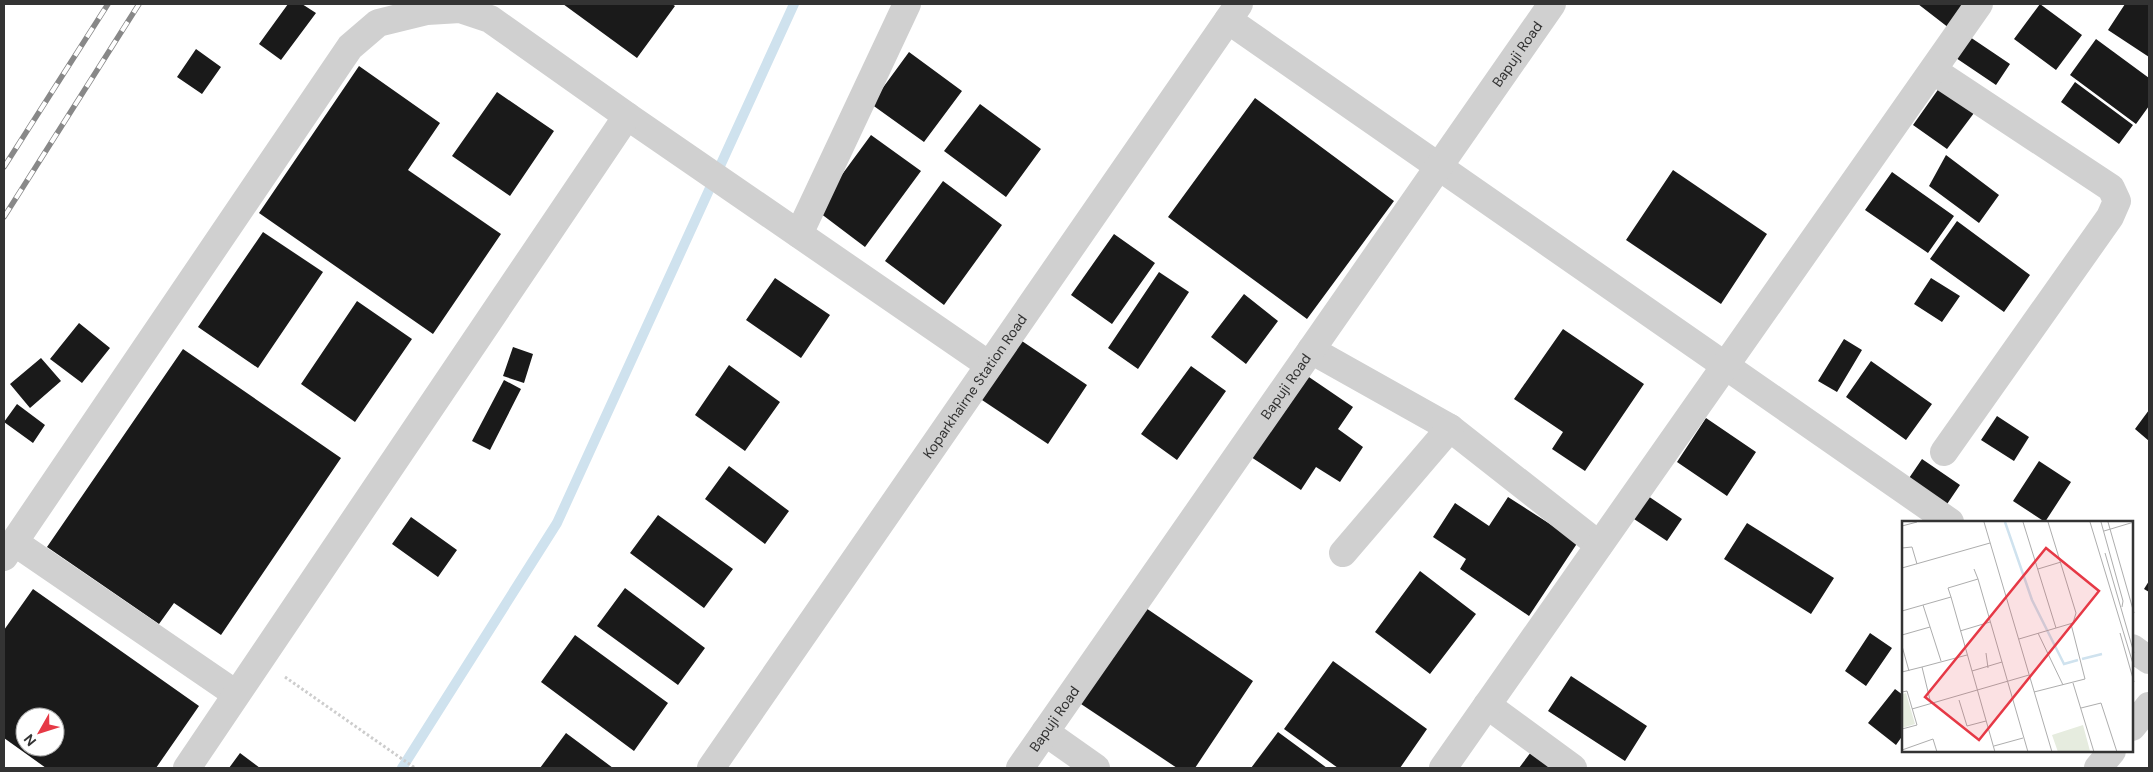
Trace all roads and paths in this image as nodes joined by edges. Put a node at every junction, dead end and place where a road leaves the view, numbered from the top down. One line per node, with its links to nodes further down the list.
1 (907, 4): 9 (street)
2 (1552, 4): 8 (street, Bapuji Road)
3 (1978, 4): 6 (street)
4 (495, 11): 7 (street); 17 (street)
5 (1233, 12): 8 (street); 11 (street, Koparkhairne Station Road)
6 (1934, 71): 12 (street); 14 (street)
7 (627, 116): 9 (street); 20 (street)
8 (1439, 166): 10 (street, Bapuji Road); 12 (street)
9 (799, 234): 11 (street)
10 (1311, 350): 13 (street); 26 (street, Bapuji Road)
11 (989, 365): 30 (street, Koparkhairne Station Road)
12 (1724, 365): 15 (street); 16 (street)
13 (1450, 428): 16 (street); 18 (street)
14 (1944, 452)
15 (1949, 521)
16 (1599, 545): 23 (street)
17 (9, 549): 22 (street)
18 (1343, 553)
19 (2133, 649): 21 (street)
20 (260, 659): 22 (street); 29 (path)
21 (2149, 660)
22 (236, 694): 28 (street)
23 (1487, 704): 33 (street); 34 (street)
24 (2149, 706): 25 (street)
25 (2133, 726)
26 (1045, 732): 31 (street, Bapuji Road); 32 (street)
27 (2111, 752): 35 (street)
28 (187, 768)
29 (415, 768)
30 (711, 768)
31 (1020, 768)
32 (1096, 768)
33 (1443, 768)
34 (1573, 768)
35 (2098, 768)

